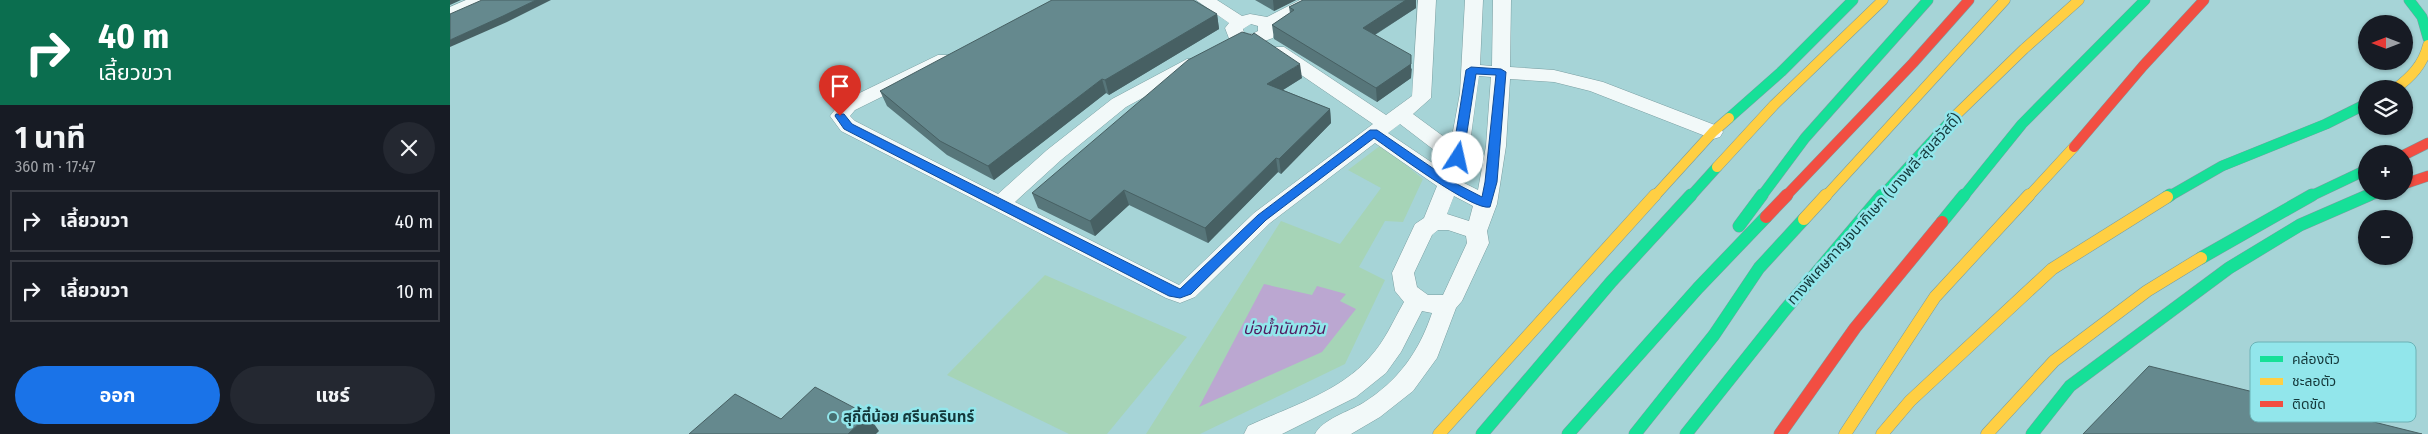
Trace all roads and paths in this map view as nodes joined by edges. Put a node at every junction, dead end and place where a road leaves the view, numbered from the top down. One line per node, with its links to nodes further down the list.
1 (480, 0): 16 (street)
2 (1205, 0): 17 (street)
3 (1313, 0): 17 (street)
4 (1427, 0): 25 (street)
5 (1474, 0): 21 (street)
6 (1502, 0): 22 (street)
7 (1853, 0): 26 (main road)
8 (1883, 0): 45 (main road)
9 (1928, 0): 39 (main road)
10 (1969, 0): 39 (main road)
11 (2005, 0): 47 (main road)
12 (2079, 0): 48 (main road, ทางพิเศษกาญจนาภิเษก (บางพลี-สุขสวัสดิ์))
13 (2145, 0): 49 (main road)
14 (2204, 0): 50 (main road)
15 (2409, 0): 18 (main road)
16 (450, 14)
17 (1240, 38): 25 (street); 35 (street)
18 (2428, 38)
19 (2428, 45): 23 (main road)
20 (960, 51): 35 (street)
21 (1471, 70): 22 (street); 29 (street)
22 (1501, 72): 26 (street); 36 (street)
23 (2408, 80)
24 (2358, 108): 51 (main road)
25 (1386, 123): 29 (street); 33 (street); 35 (street)
26 (1713, 132): 44 (main road)
27 (2428, 143): 28 (main road)
28 (2413, 150)
29 (1458, 158): 33 (street)
30 (2358, 174): 52 (main road)
31 (2428, 176): 32 (main road)
32 (2413, 181)
33 (1449, 184): 36 (street); 37 (street)
34 (2358, 199): 53 (main road)
35 (1000, 204)
36 (1486, 204): 38 (street)
37 (1433, 223): 38 (street); 40 (street)
38 (1476, 232): 41 (street)
39 (1698, 288): 46 (main road)
40 (1416, 300): 41 (street); 42 (street)
41 (1446, 303): 43 (street)
42 (1257, 434)
43 (1328, 434)
44 (1439, 434)
45 (1482, 434)
46 (1568, 434)
47 (1635, 434)
48 (1686, 434)
49 (1780, 434)
50 (1845, 434)
51 (1882, 434)
52 (1987, 434)
53 (2032, 434)

